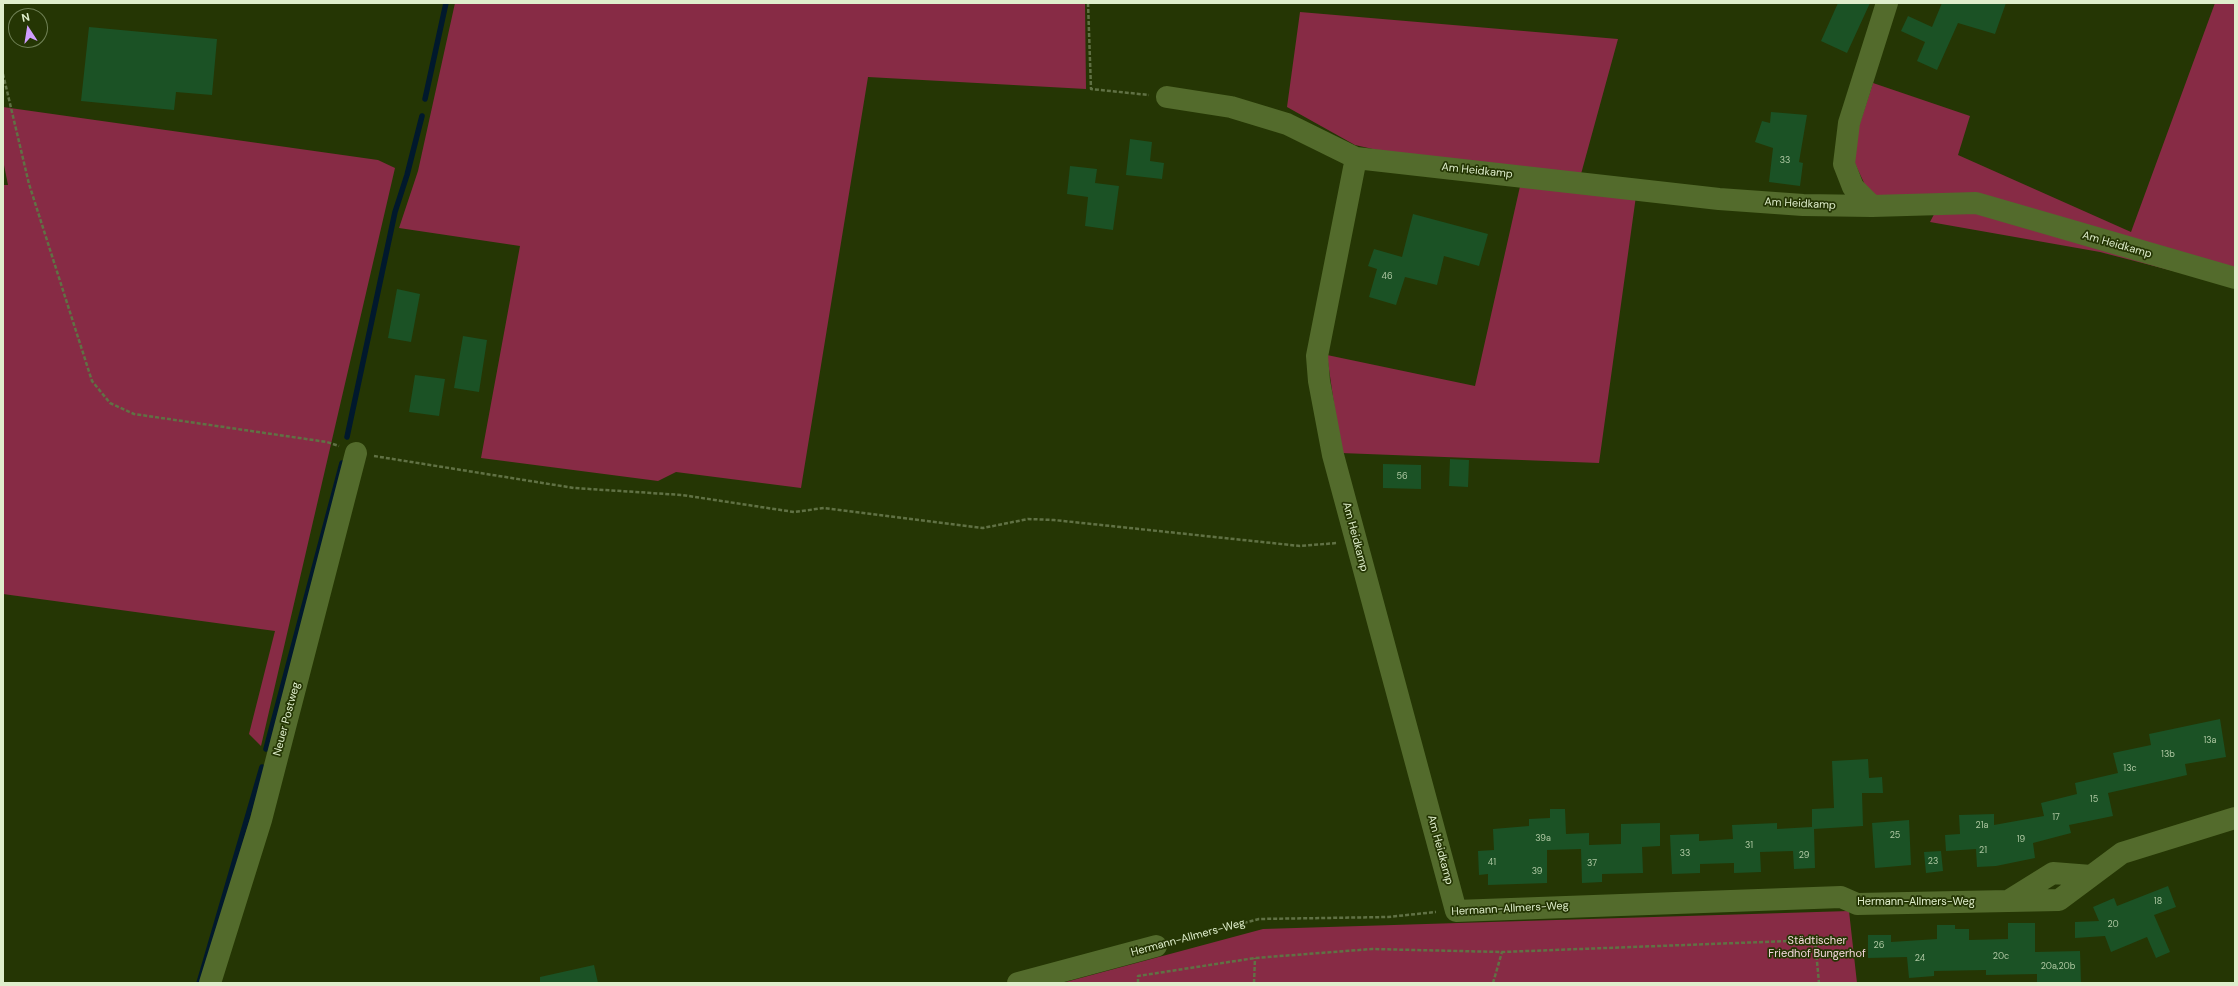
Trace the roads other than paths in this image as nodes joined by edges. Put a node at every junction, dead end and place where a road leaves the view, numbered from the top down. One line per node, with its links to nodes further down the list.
1 (1887, 3): 4 (street)
2 (1167, 97): 3 (street, Am Heidkamp)
3 (1356, 158): 4 (street, Am Heidkamp); 8 (street, Am Heidkamp)
4 (1872, 206): 5 (street, Am Heidkamp)
5 (2235, 278)
6 (356, 453): 10 (street, Neuer Postweg)
7 (2235, 818): 8 (street, Hermann-Allmers-Weg)
8 (1456, 911)
9 (1156, 946): 11 (street, Hermann-Allmers-Weg)
10 (210, 983)
11 (1018, 983)

